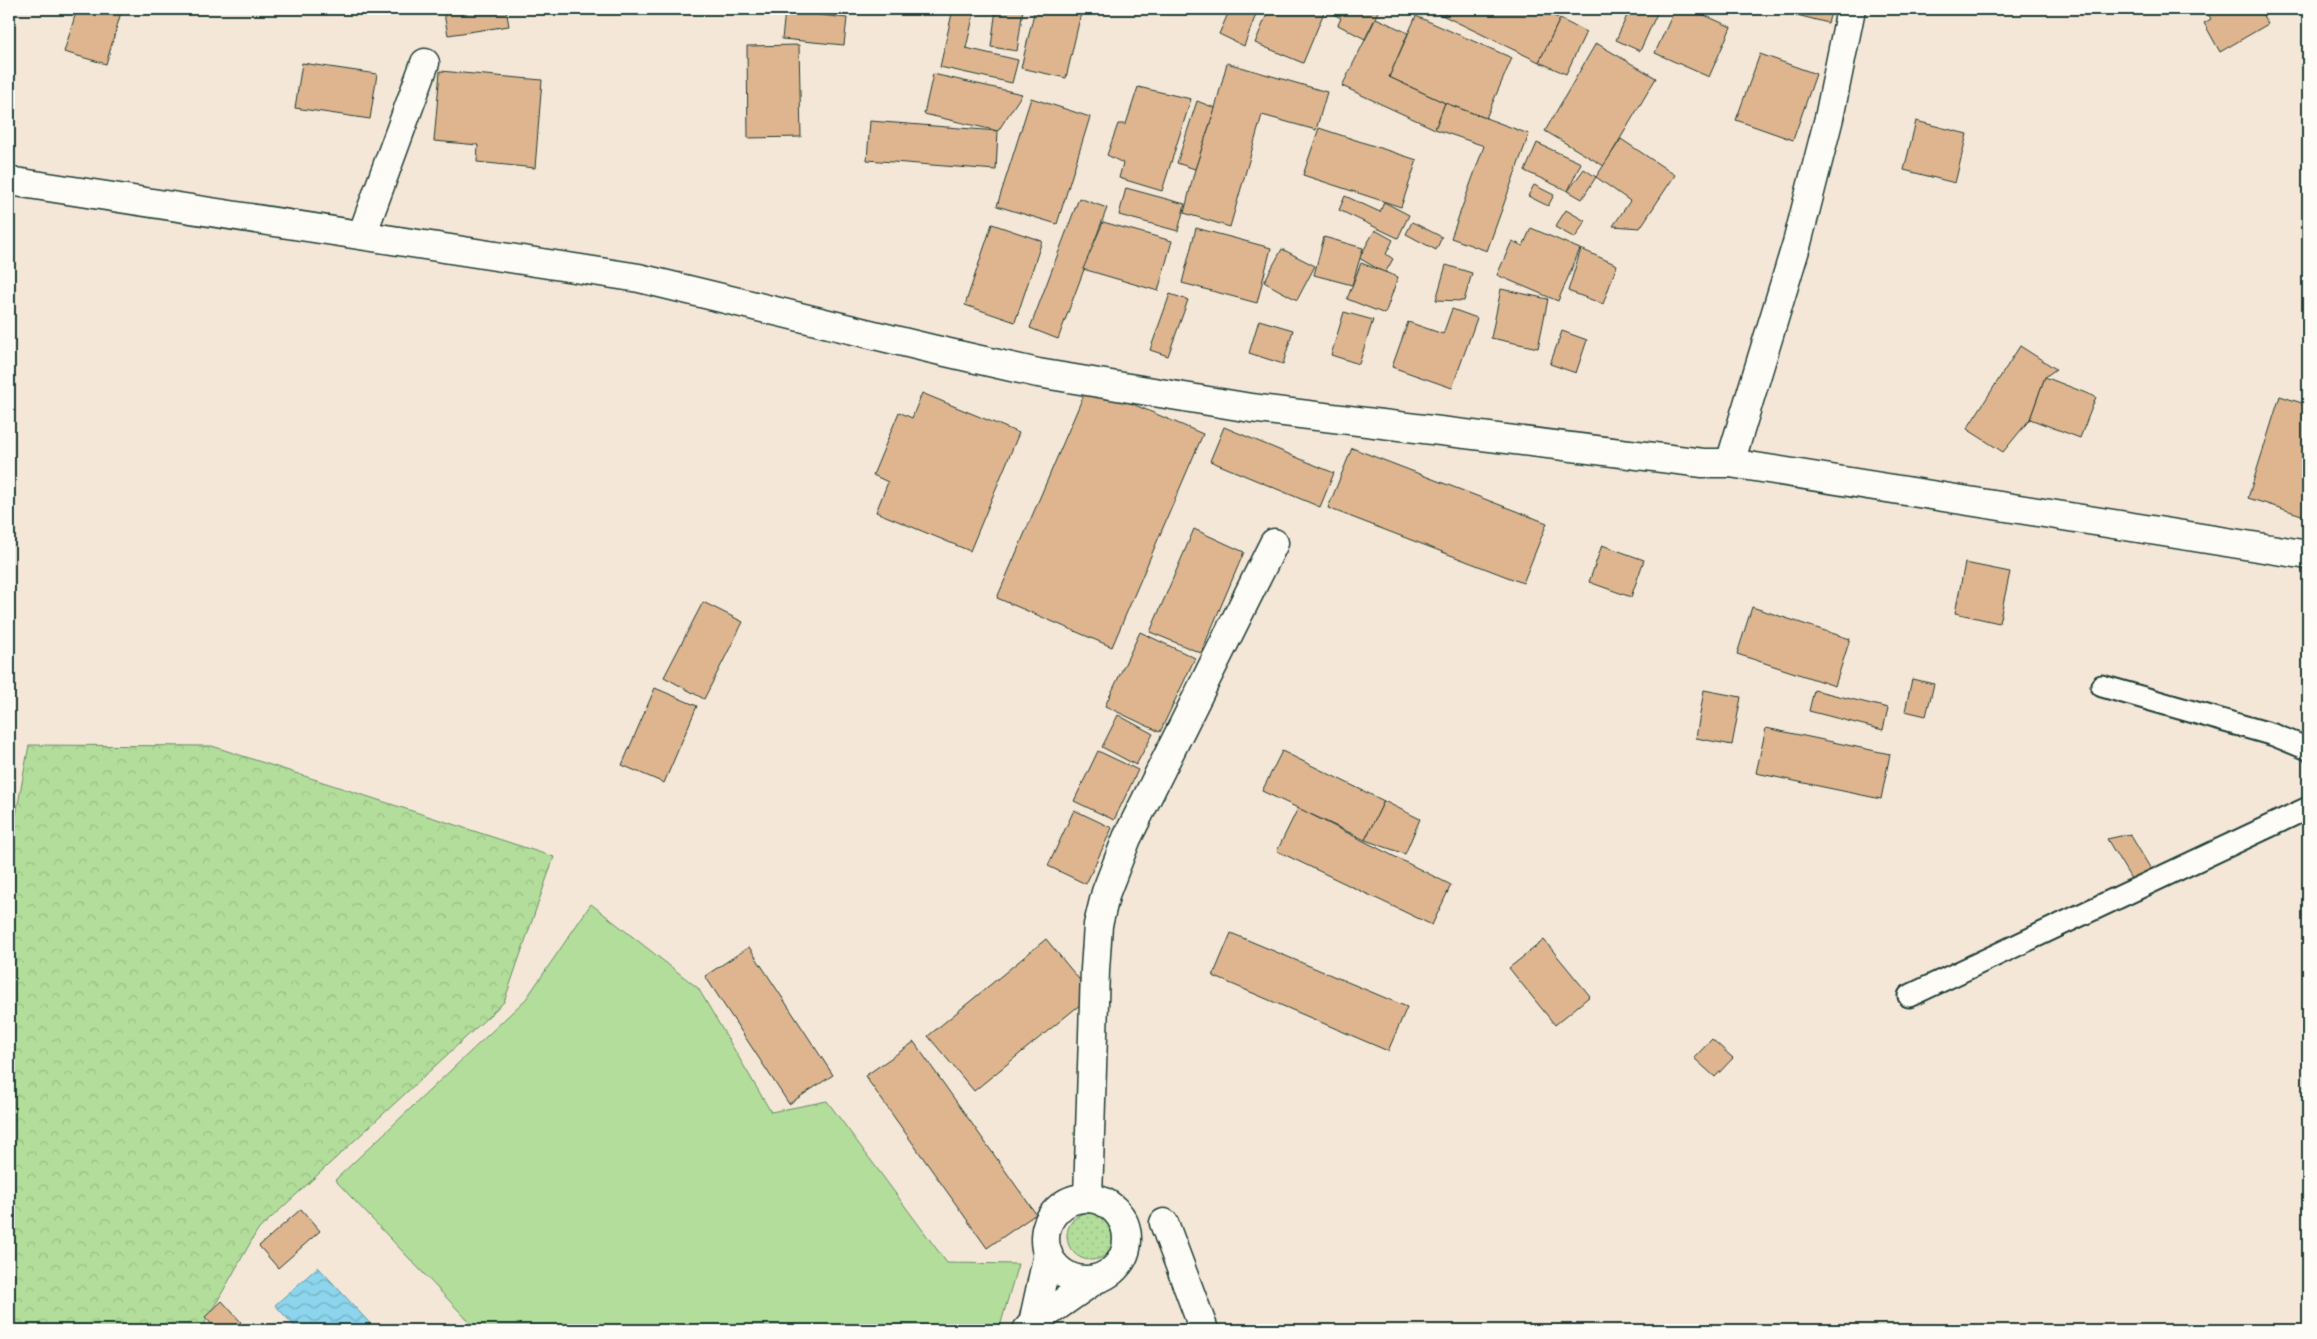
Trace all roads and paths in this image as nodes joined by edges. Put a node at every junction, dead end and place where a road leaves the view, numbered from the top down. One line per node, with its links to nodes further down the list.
1 (1851, 9): 5 (street)
2 (425, 63): 4 (street)
3 (9, 181): 4 (street)
4 (362, 235): 5 (street)
5 (1730, 463): 7 (street)
6 (1274, 543): 12 (street)
7 (2308, 555)
8 (2102, 686): 9 (lane)
9 (2308, 749)
10 (2308, 808): 11 (lane)
11 (1909, 996)
12 (1088, 1198): 14 (street); 15 (street)
13 (1164, 1223): 17 (street)
14 (1048, 1254): 15 (street); 16 (street)
15 (1096, 1279): 16 (street)
16 (1030, 1327)
17 (1204, 1330)

